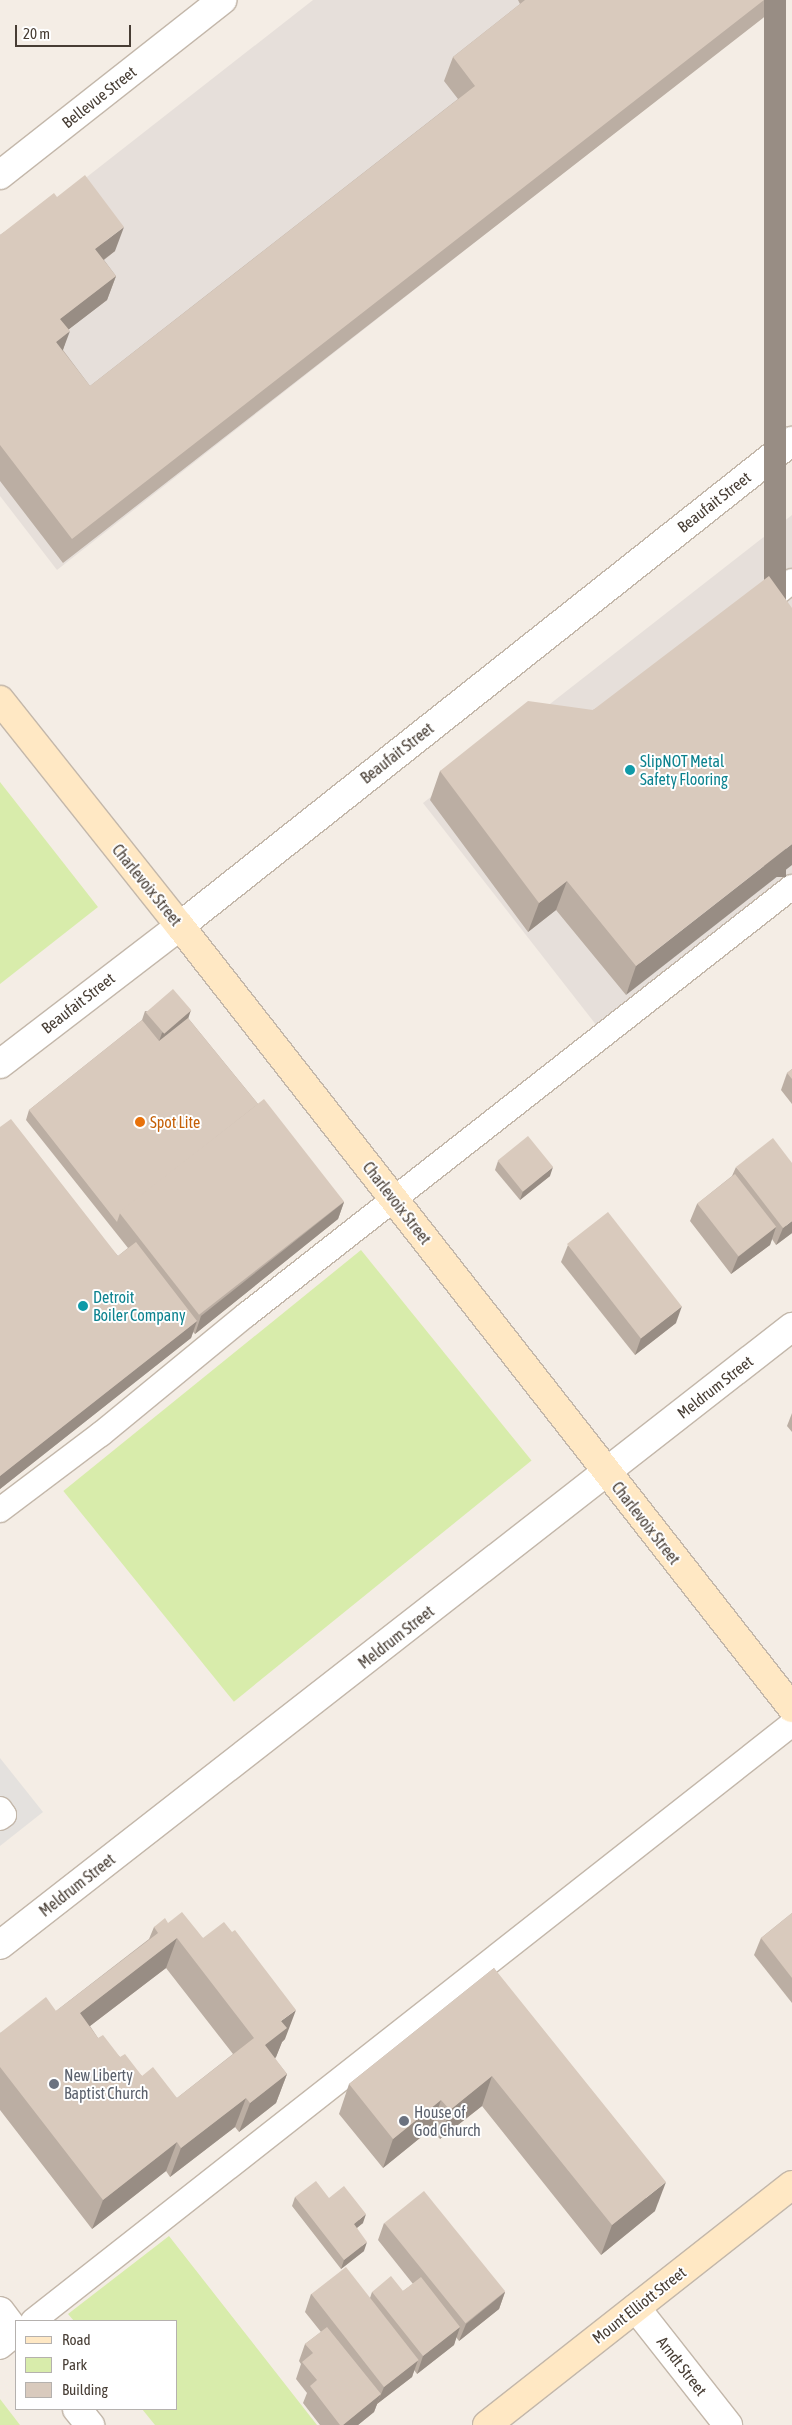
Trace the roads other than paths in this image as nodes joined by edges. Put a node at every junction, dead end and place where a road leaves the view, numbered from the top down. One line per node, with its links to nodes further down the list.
1 (222, 0): 2 (street, Bellevue Street)
2 (0, 175)
3 (792, 441): 6 (street, Beaufait Street)
4 (0, 700): 6 (street, Charlevoix Street)
5 (792, 887): 8 (lane)
6 (180, 926): 7 (street, Beaufait Street); 8 (street, Charlevoix Street)
7 (0, 1064)
8 (394, 1200): 10 (street, Charlevoix Street); 11 (lane)
9 (792, 1328): 10 (street, Meldrum Street)
10 (606, 1473): 12 (street, Charlevoix Street); 16 (street, Meldrum Street)
11 (0, 1510)
12 (792, 1708)
13 (792, 1724): 20 (lane)
14 (0, 1809): 15 (lane)
15 (0, 1818)
16 (0, 1945)
17 (792, 2185): 18 (street, Mount Elliott Street)
18 (636, 2308): 26 (street, Mount Elliott Street); 27 (street, Arndt Street)
19 (0, 2311): 21 (street)
20 (33, 2320)
21 (15, 2332)
22 (15, 2334): 23 (lane)
23 (0, 2347)
24 (78, 2410): 25 (street)
25 (90, 2425)
26 (486, 2425)
27 (728, 2425)

